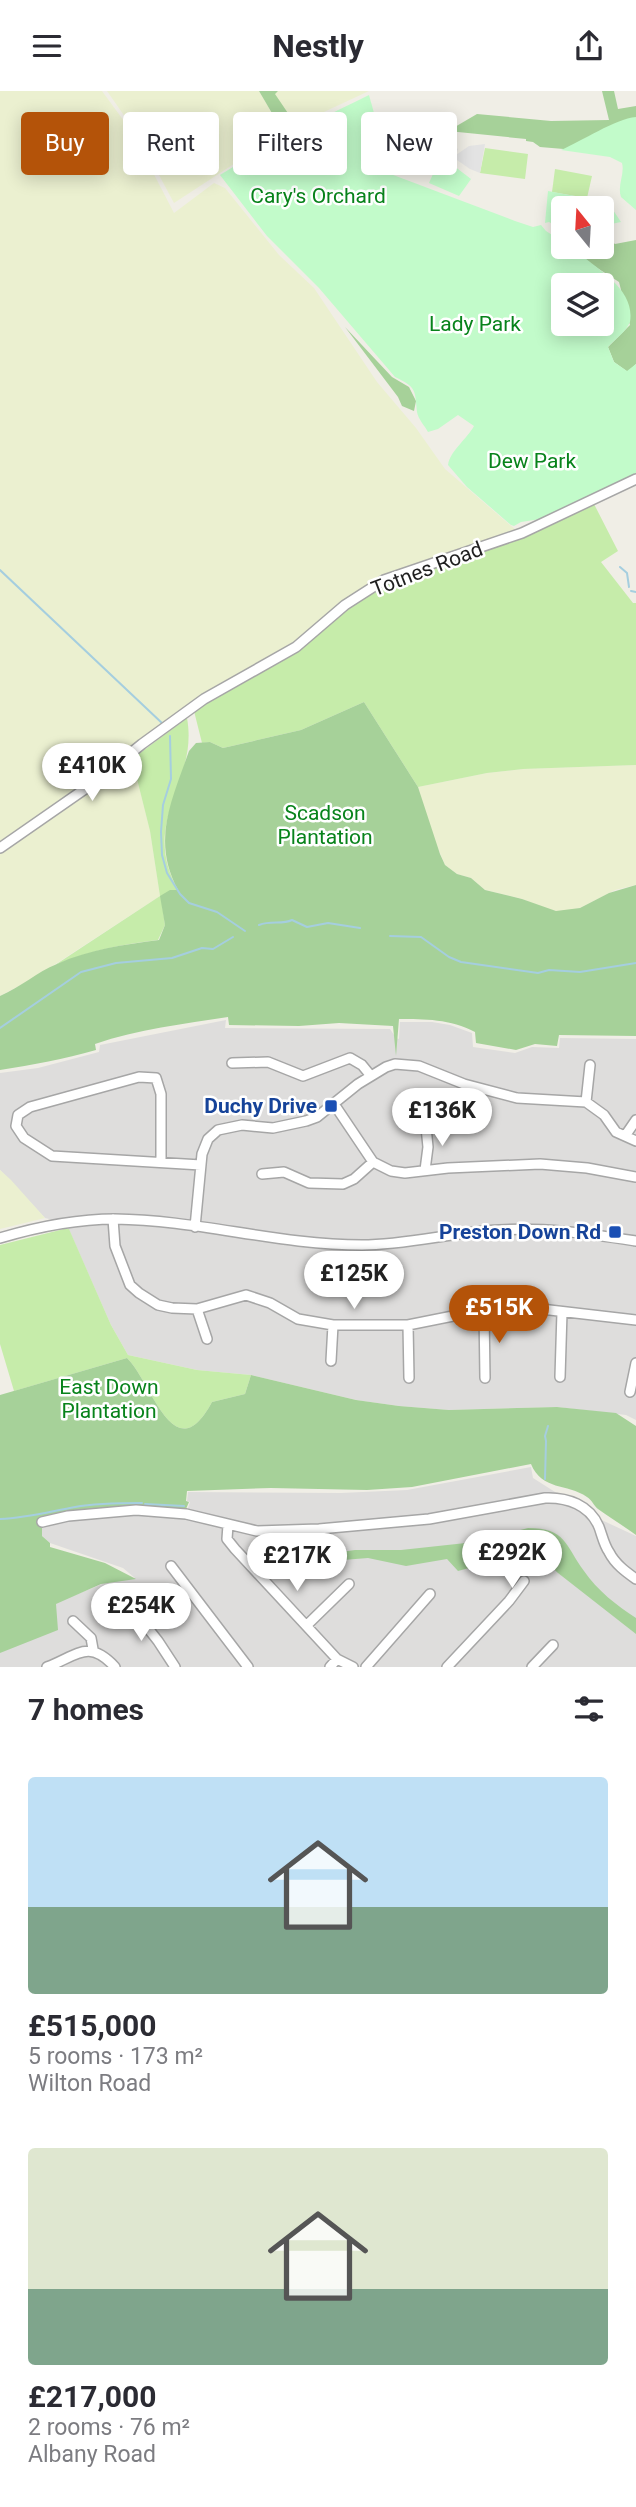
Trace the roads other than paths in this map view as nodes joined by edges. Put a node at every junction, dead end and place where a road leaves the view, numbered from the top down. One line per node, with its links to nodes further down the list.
1 (636, 479): 2 (street, Totnes Road)
2 (0, 848)
3 (232, 1063): 5 (street)
4 (590, 1065): 6 (street)
5 (371, 1076): 6 (street); 7 (street)
6 (586, 1102): 10 (street)
7 (334, 1104): 13 (street); 14 (street)
8 (636, 1120): 10 (street)
9 (426, 1127): 15 (street)
10 (625, 1136): 11 (street)
11 (636, 1141)
12 (161, 1161): 12 (street); 14 (street)
13 (373, 1163): 15 (street); 16 (street)
14 (201, 1165): 19 (street)
15 (425, 1170): 17 (street)
16 (262, 1174)
17 (636, 1177)
18 (113, 1219): 19 (street); 20 (street); 22 (street)
19 (195, 1227): 21 (street)
20 (0, 1238)
21 (636, 1241)
22 (197, 1308): 26 (street); 28 (street)
23 (484, 1311): 24 (street); 27 (street); 33 (street)
24 (562, 1312): 25 (street); 31 (street)
25 (636, 1320)
26 (333, 1325): 27 (street); 29 (street)
27 (408, 1325): 32 (street)
28 (207, 1339)
29 (331, 1361)
30 (636, 1363): 34 (street)
31 (560, 1377)
32 (408, 1378)
33 (485, 1378)
34 (630, 1392)
35 (42, 1521): 36 (street)
36 (228, 1525): 39 (street); 44 (street)
37 (171, 1566): 52 (street)
38 (521, 1569): 56 (street)
39 (636, 1579)
40 (349, 1584): 44 (street)
41 (430, 1594): 55 (street)
42 (128, 1603): 51 (street)
43 (73, 1621): 46 (street)
44 (307, 1625): 47 (street)
45 (555, 1645): 57 (street)
46 (93, 1649): 48 (street); 50 (street)
47 (337, 1659): 53 (street); 54 (street)
48 (58, 1665): 49 (street)
49 (47, 1667)
50 (115, 1667)
51 (175, 1667)
52 (248, 1667)
53 (330, 1667)
54 (353, 1667)
55 (366, 1667)
56 (447, 1667)
57 (532, 1667)

